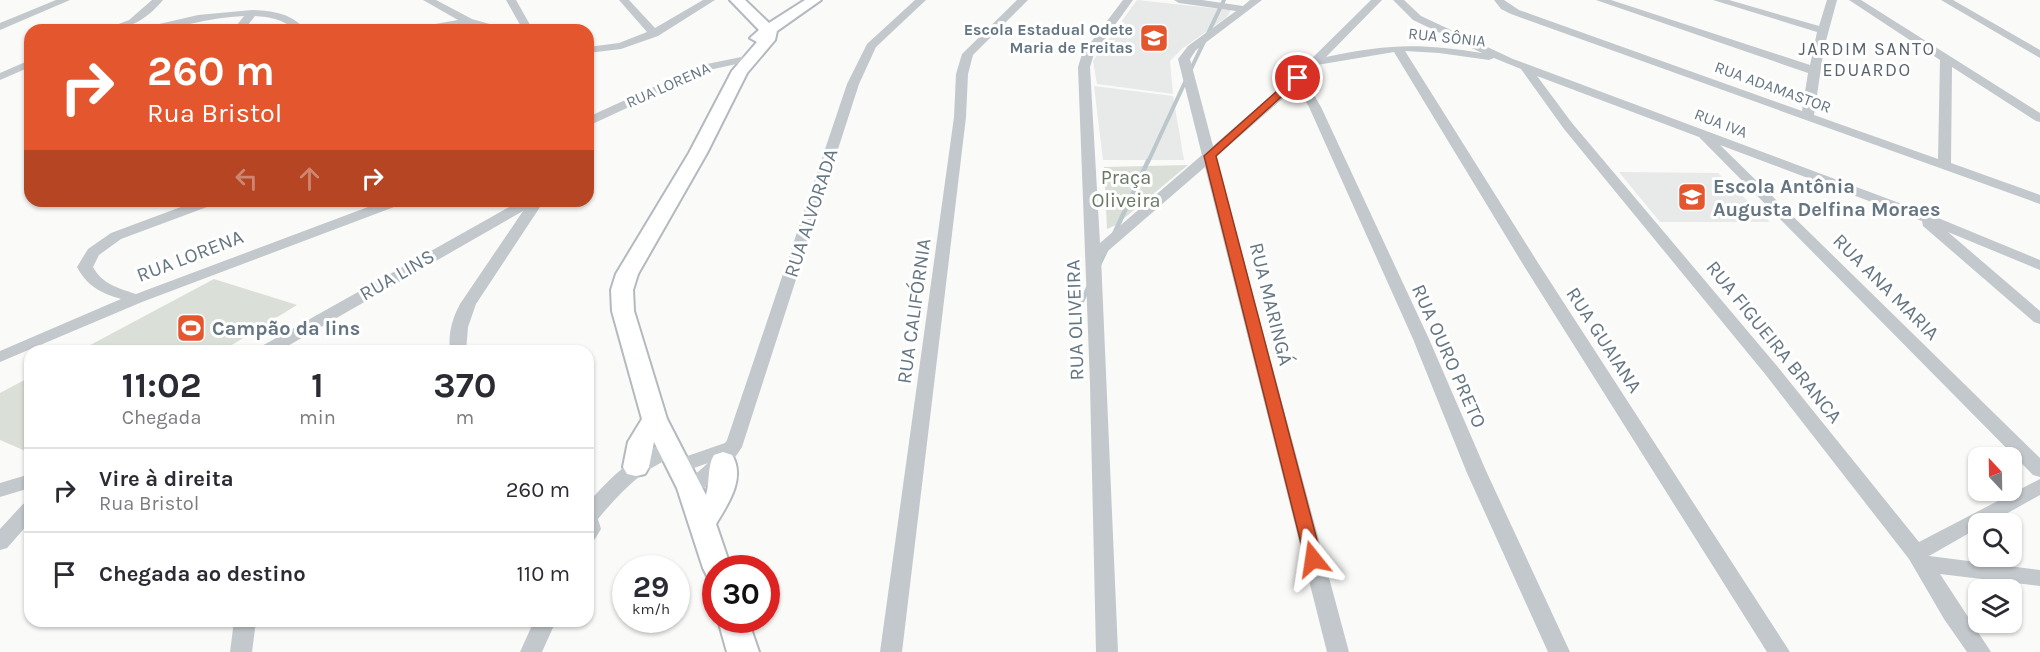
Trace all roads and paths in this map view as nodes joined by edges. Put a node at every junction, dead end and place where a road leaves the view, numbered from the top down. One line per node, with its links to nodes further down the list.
1 (65, 0): 32 (street)
2 (158, 0): 25 (street)
3 (428, 0): 24 (street)
4 (511, 0): 31 (street)
5 (624, 0): 35 (street)
6 (710, 0): 35 (street)
7 (737, 0): 34 (main road)
8 (814, 0): 34 (main road)
9 (921, 0): 70 (street, RUA ALVORADA)
10 (1023, 0): 91 (street, RUA CALIFÓRNIA)
11 (1128, 0): 60 (street, RUA OLIVEIRA)
12 (1179, 0): 22 (street)
13 (1257, 0): 22 (street, RUA MARINGÁ)
14 (1377, 0): 42 (street)
15 (1398, 0): 40 (street, RUA IVA)
16 (1499, 0): 48 (street, RUA ADAMASTOR)
17 (1601, 0): 45 (street, RUA ADAMASTOR)
18 (1718, 0): 33 (street)
19 (1832, 0): 33 (street)
20 (1854, 0): 39 (street)
21 (1946, 0): 38 (street)
22 (1246, 9): 52 (street, RUA MARINGÁ)
23 (252, 13): 26 (street); 27 (street); 28 (street)
24 (468, 21): 29 (street); 30 (street)
25 (132, 24)
26 (175, 24)
27 (243, 24)
28 (293, 24)
29 (451, 24)
30 (481, 24)
31 (525, 24)
32 (0, 27)
33 (1824, 31): 45 (street)
34 (770, 32): 41 (main road)
35 (654, 34): 37 (street)
36 (1397, 48): 40 (street, RUA SÔNIA); 42 (street, RUA SÔNIA); 95 (street, RUA GUAIANA)
37 (594, 49)
38 (2040, 55)
39 (1946, 59): 49 (street); 53 (street)
40 (1509, 60): 44 (street, RUA IVA)
41 (742, 63): 50 (street, RUA LORENA); 69 (main road)
42 (1312, 63): 47 (street)
43 (24, 66): 46 (street)
44 (1525, 67): 51 (street, RUA IVA); 83 (street, RUA FIGUEIRA BRANCA)
45 (1815, 71): 48 (street)
46 (0, 77)
47 (1298, 78): 52 (street); 94 (street, RUA OURO PRETO)
48 (1807, 117): 53 (street, RUA ADAMASTOR)
49 (2040, 118)
50 (594, 121)
51 (1702, 134): 59 (street, RUA IVA); 72 (street, RUA ANA MARIA)
52 (1210, 156): 60 (street); 93 (street, RUA MARINGÁ)
53 (1944, 166): 54 (street, RUA ADAMASTOR)
54 (2040, 200)
55 (194, 207): 62 (street)
56 (381, 207): 62 (street, RUA LORENA)
57 (519, 207): 65 (street, RUA LINS)
58 (533, 207): 66 (street)
59 (1921, 216): 61 (street, RUA IVA); 63 (street)
60 (1094, 256): 92 (street, RUA OLIVEIRA)
61 (2040, 265)
62 (136, 299): 64 (street, RUA LORENA)
63 (2040, 319)
64 (28, 345)
65 (277, 345)
66 (457, 345)
67 (24, 347): 68 (street, RUA LORENA)
68 (0, 357)
69 (655, 418): 71 (main road); 73 (main road)
70 (728, 454): 71 (street); 76 (street, RUA ALVORADA); 80 (main road)
71 (676, 459): 73 (street); 76 (main road)
72 (2040, 470)
73 (631, 471): 78 (street)
74 (24, 484): 77 (street)
75 (2040, 486): 83 (street)
76 (690, 488): 80 (main road)
77 (0, 490)
78 (594, 511)
79 (24, 516): 81 (street)
80 (703, 522): 82 (main road)
81 (0, 542)
82 (713, 555)
83 (1919, 558): 84 (street); 96 (street, RUA FIGUEIRA BRANCA)
84 (2040, 578)
85 (244, 627): 88 (street)
86 (542, 627): 89 (street)
87 (737, 633): 90 (main road)
88 (242, 652)
89 (531, 652)
90 (744, 652)
91 (891, 652)
92 (1107, 652)
93 (1338, 652)
94 (1559, 652)
95 (1779, 652)
96 (1980, 652)

